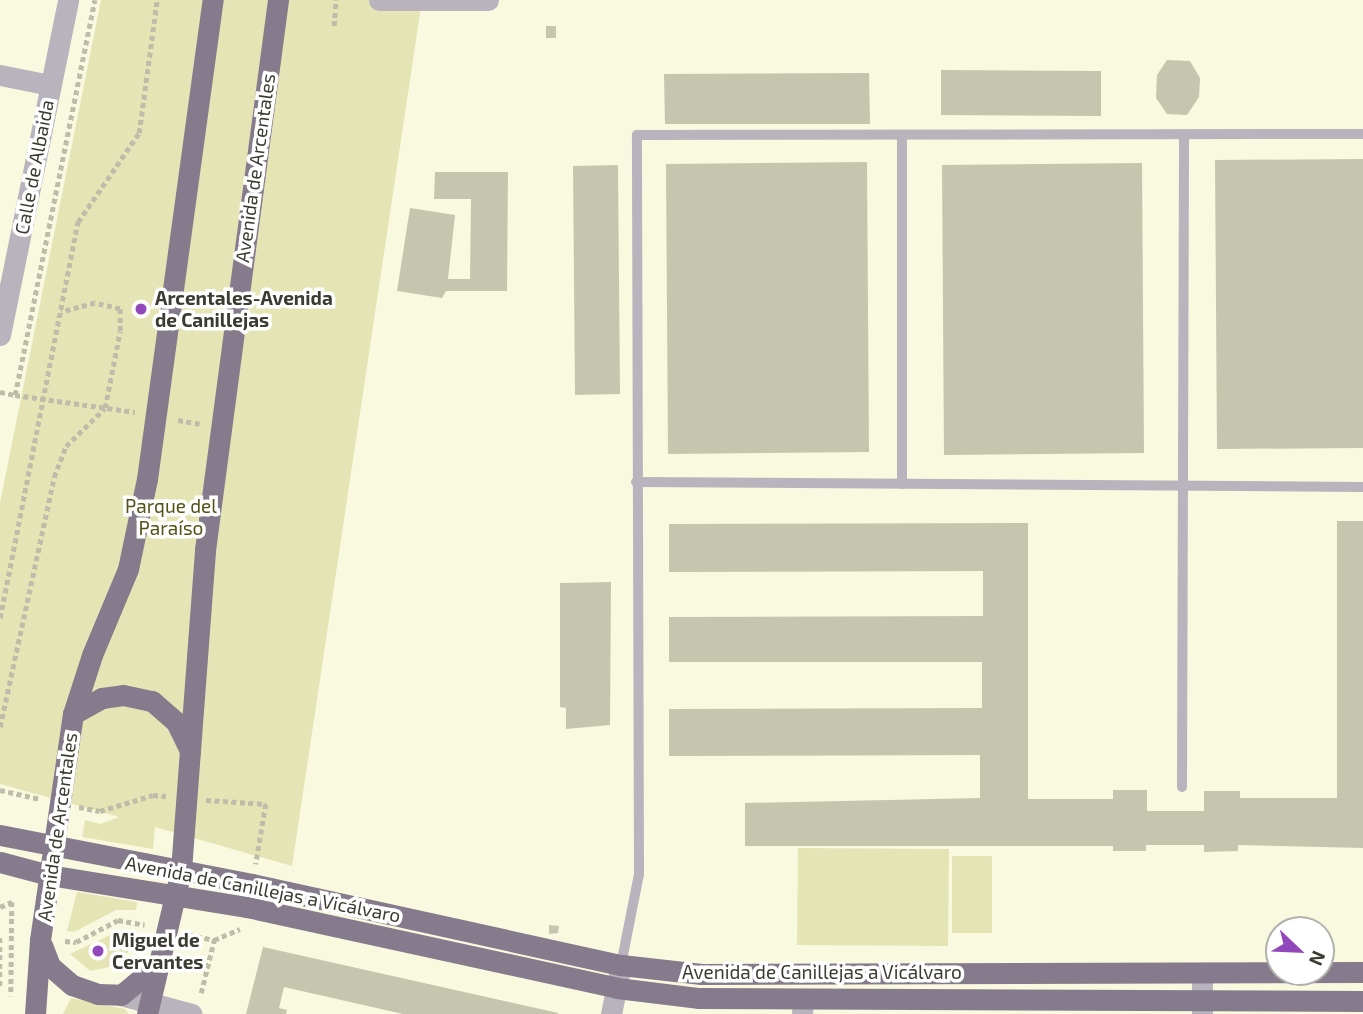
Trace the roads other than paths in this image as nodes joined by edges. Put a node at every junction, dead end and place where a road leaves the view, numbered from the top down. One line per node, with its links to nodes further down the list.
1 (68, 0): 8 (street, Calle de Albaida)
2 (213, 0): 17 (main road, Avenida de Arcentales)
3 (278, 0): 18 (main road, Avenida de Arcentales)
4 (379, 0): 5 (street)
5 (454, 0): 6 (street)
6 (488, 0)
7 (0, 75): 8 (street)
8 (50, 85): 12 (street, Calle de Albaida)
9 (1363, 134): 11 (lane)
10 (902, 135): 11 (lane); 13 (lane); 14 (lane)
11 (1184, 135): 15 (lane)
12 (0, 335)
13 (636, 482): 14 (lane); 27 (lane)
14 (901, 484): 15 (lane)
15 (1186, 486): 16 (lane); 19 (lane)
16 (1363, 487)
17 (73, 714): 18 (main road, Avenida de Arcentales); 21 (main road, Avenida de Arcentales)
18 (191, 753): 23 (main road, Avenida de Arcentales)
19 (1182, 787)
20 (0, 835): 21 (main road, Avenida de Canillejas a Vicálvaro)
21 (54, 849): 23 (main road, Avenida de Canillejas a Vicálvaro); 24 (main road, Avenida de Arcentales)
22 (0, 862): 24 (main road, Avenida de Canillejas a Vicálvaro)
23 (181, 870): 25 (main road, Avenida de Arcentales); 27 (main road, Avenida de Canillejas a Vicálvaro)
24 (49, 875): 25 (main road, Avenida de Canillejas a Vicálvaro); 26 (main road, Avenida de Arcentales)
25 (174, 893): 28 (main road, Avenida de Arcentales); 31 (main road, Avenida de Canillejas a Vicálvaro)
26 (40, 940): 32 (main road, Avenida de Arcentales); 37 (main road, Avenida de Arcentales)
27 (621, 965): 29 (main road, Avenida de Canillejas a Vicálvaro); 31 (street)
28 (156, 966): 32 (main road); 36 (main road, Avenida de Arcentales)
29 (1202, 972): 30 (main road, Avenida de Canillejas a Vicálvaro); 35 (street)
30 (1363, 972)
31 (617, 988): 34 (main road, Avenida de Canillejas a Vicálvaro); 39 (street)
32 (121, 995): 36 (street)
33 (1363, 1000): 35 (main road, Avenida de Canillejas a Vicálvaro)
34 (803, 1006): 35 (main road, Avenida de Canillejas a Vicálvaro)
35 (1202, 1007)
36 (148, 1008): 38 (street)
37 (35, 1014)
38 (192, 1014)
39 (611, 1014)

